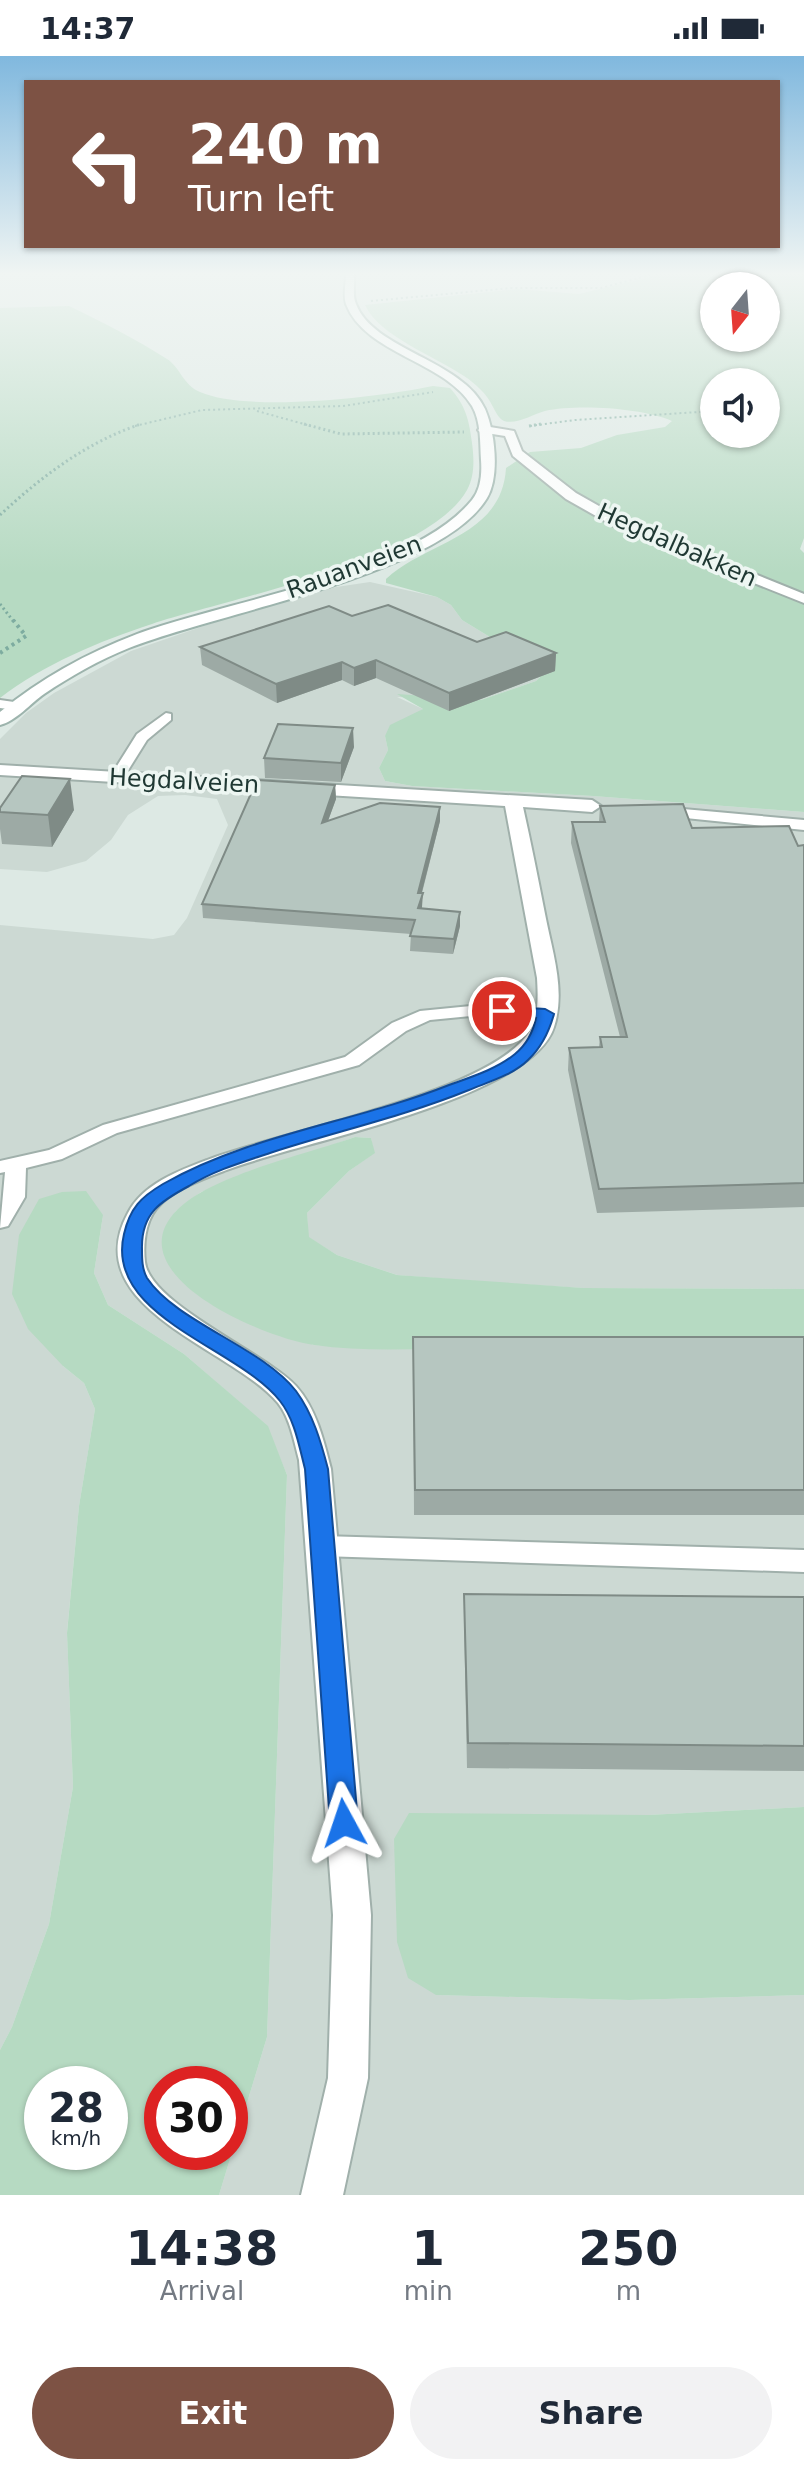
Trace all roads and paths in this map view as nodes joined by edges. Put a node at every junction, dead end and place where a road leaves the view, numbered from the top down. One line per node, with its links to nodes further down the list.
1 (442, 374): 2 (street, Rauanveien)
2 (462, 387): 3 (path); 5 (street, Rauanveien)
3 (253, 410): 5 (path); 7 (path)
4 (700, 413): 6 (path)
5 (484, 430): 6 (street); 12 (street, Rauanveien)
6 (500, 430): 8 (street, Hegdalbakken)
7 (0, 515)
8 (804, 599)
9 (0, 604): 10 (path)
10 (0, 653)
11 (0, 704): 12 (lane)
12 (16, 706): 14 (street, Rauanveien)
13 (166, 717): 16 (lane)
14 (0, 720)
15 (0, 770): 16 (street, Hegdalveien)
16 (117, 777): 17 (street, Hegdalveien)
17 (513, 801): 18 (street, Hegdalveien); 21 (street)
18 (599, 806)
19 (650, 811): 20 (lane)
20 (804, 825)
21 (545, 1014): 22 (lane); 24 (street)
22 (8, 1166): 23 (lane)
23 (0, 1221)
24 (322, 1546): 25 (lane); 26 (street)
25 (804, 1561)
26 (322, 2195)

